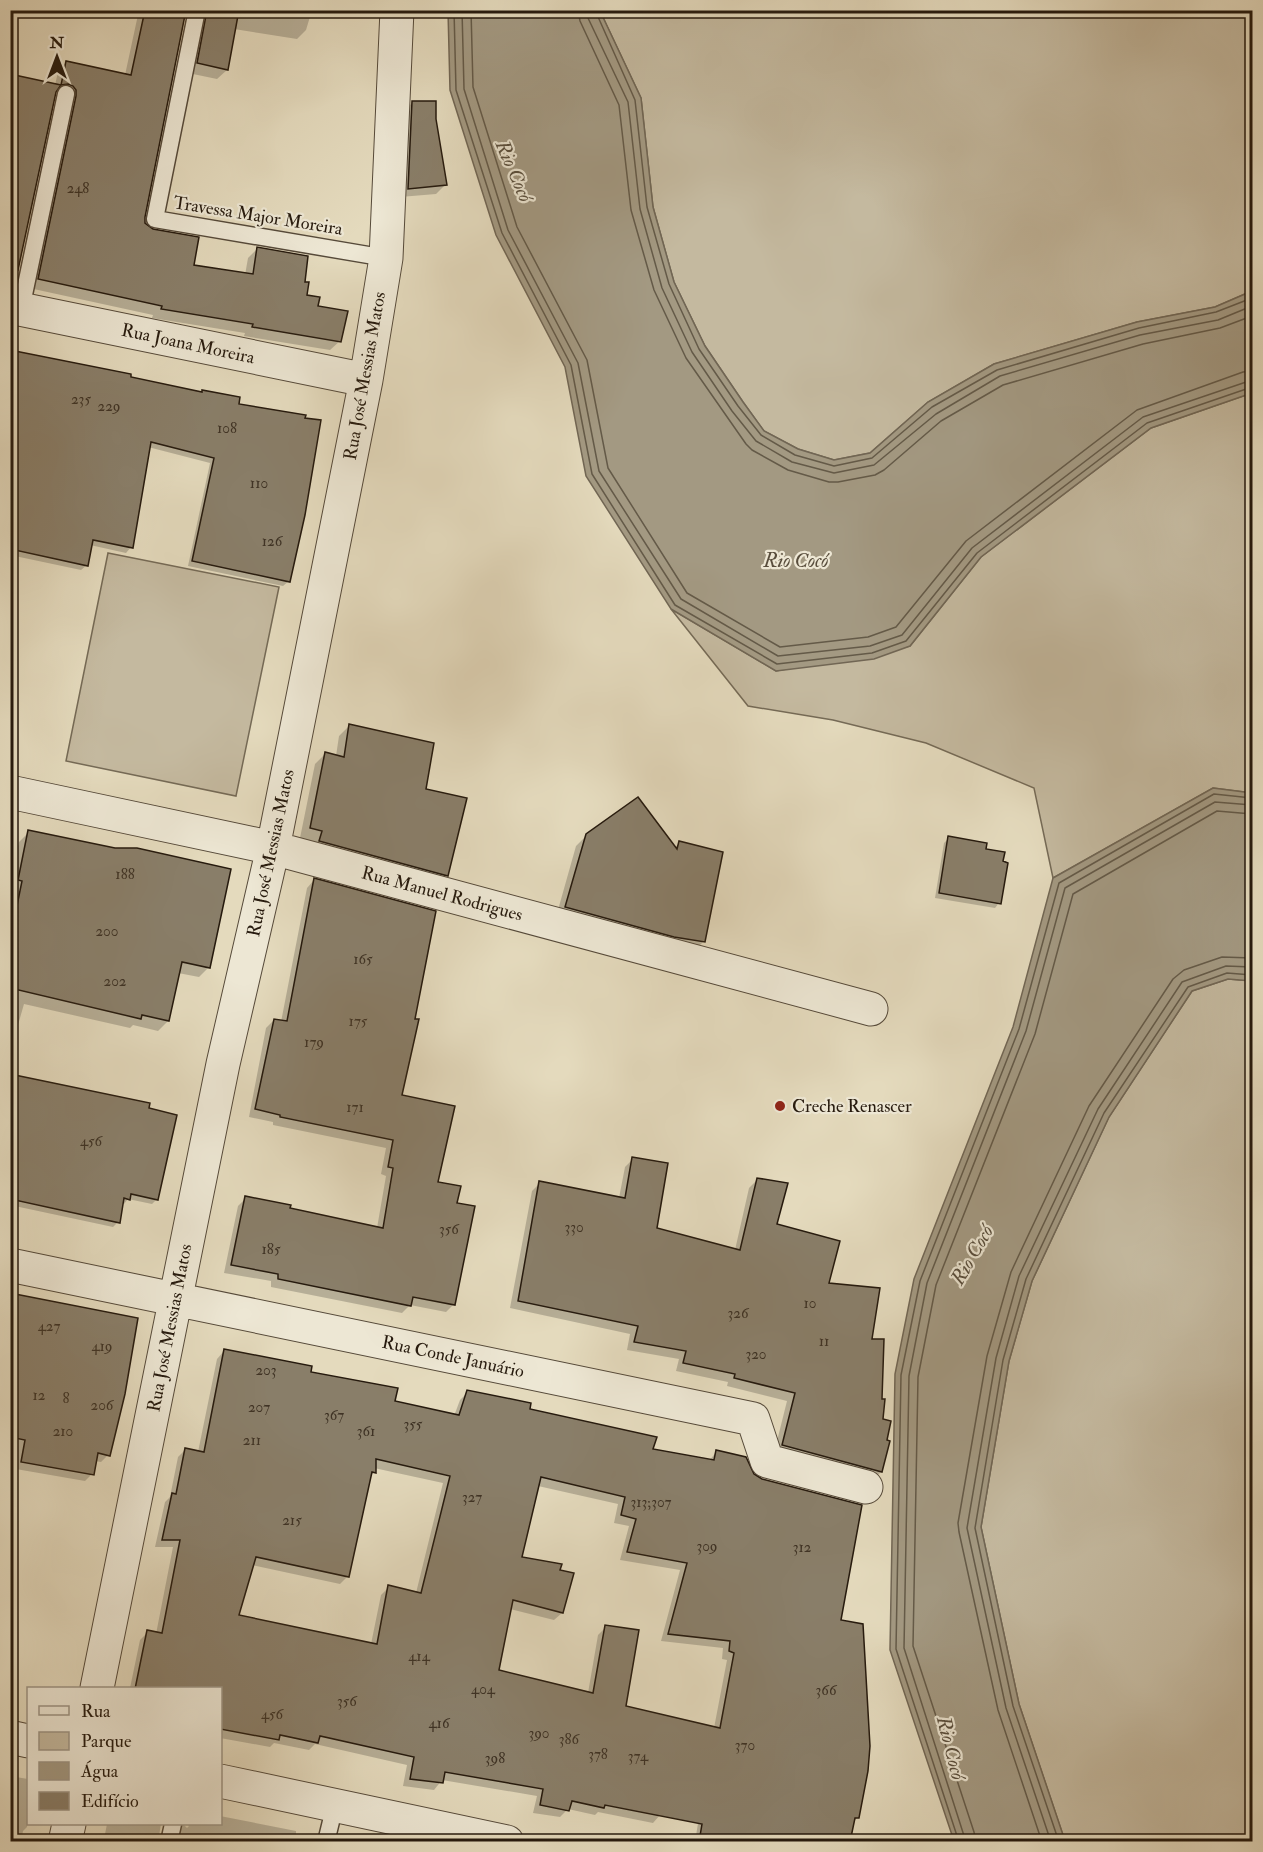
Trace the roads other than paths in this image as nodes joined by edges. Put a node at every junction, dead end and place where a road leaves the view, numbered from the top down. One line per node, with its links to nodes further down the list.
1 (197, 10): 4 (lane, Travessa Major Moreira)
2 (397, 10): 4 (street, Rua José Messias Matos)
3 (66, 94): 5 (lane)
4 (386, 258): 6 (street, Rua José Messias Matos)
5 (16, 308): 6 (street, Rua Joana Moreira)
6 (366, 380): 8 (street, Rua José Messias Matos)
7 (10, 792): 8 (street, Rua Manuel Rodrigues)
8 (273, 848): 9 (street, Rua Manuel Rodrigues); 11 (street, Rua José Messias Matos)
9 (871, 1009)
10 (10, 1265): 11 (street, Rua Conde Januário)
11 (175, 1299): 12 (street, Rua Conde Januário); 13 (street, Rua José Messias Matos)
12 (866, 1487)
13 (97, 1687)
14 (10, 1737): 15 (street)
15 (27, 1741)
16 (222, 1781): 17 (street)
17 (335, 1805): 22 (lane); 23 (street)
18 (69, 1825): 20 (street)
19 (173, 1825): 21 (lane)
20 (65, 1842)
21 (169, 1842)
22 (326, 1842)
23 (507, 1842)

